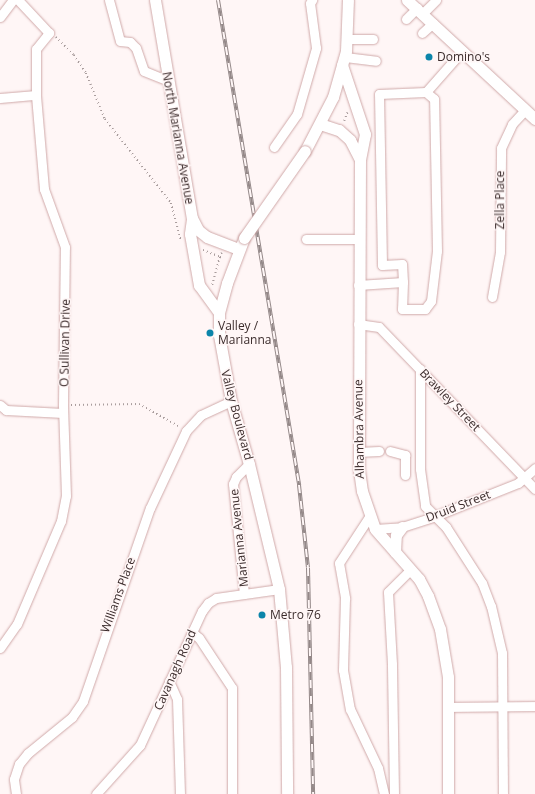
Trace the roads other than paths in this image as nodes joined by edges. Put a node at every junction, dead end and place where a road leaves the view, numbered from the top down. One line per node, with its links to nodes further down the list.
1 (13, 0): 10 (street)
2 (18, 0): 21 (street, O Sullivan Drive)
3 (109, 0): 19 (street)
4 (155, 0): 19 (main road, North Marianna Avenue)
5 (312, 0): 26 (street)
6 (348, 0): 15 (main road, Valley Boulevard)
7 (408, 0): 9 (main road)
8 (436, 0): 9 (street)
9 (420, 11): 11 (street); 12 (main road)
10 (0, 17)
11 (406, 19)
12 (433, 23): 13 (street); 16 (main road)
13 (422, 33)
14 (374, 39): 15 (street)
15 (348, 40): 17 (main road, Valley Boulevard)
16 (462, 51): 20 (street); 23 (main road)
17 (344, 61): 18 (street); 25 (main road, Valley Boulevard); 27 (main road, Alhambra Avenue)
18 (376, 61)
19 (169, 81): 28 (main road, North Marianna Avenue)
20 (426, 92): 32 (street); 32 (street)
21 (36, 95): 22 (street); 40 (street, O Sullivan Drive)
22 (0, 98)
23 (525, 110): 24 (main road); 34 (street, Zella Place)
24 (535, 119)
25 (320, 124): 27 (main road); 31 (main road, Valley Boulevard, bridge)
26 (274, 147)
27 (360, 160): 30 (main road, Alhambra Avenue)
28 (192, 218): 31 (main road, North Marianna Avenue); 35 (main road)
29 (306, 239): 30 (street)
30 (359, 239): 33 (main road, Alhambra Avenue)
31 (239, 249): 35 (main road, Valley Boulevard)
32 (403, 282): 33 (street)
33 (358, 285): 36 (main road, Alhambra Avenue)
34 (492, 297)
35 (219, 313): 38 (main road, Valley Boulevard)
36 (358, 324): 37 (street, Brawley Street); 43 (main road, Alhambra Avenue)
37 (420, 369): 47 (street, Brawley Street); 49 (street)
38 (231, 401): 44 (main road, Valley Boulevard); 63 (street, Williams Place)
39 (0, 405): 40 (street)
40 (63, 409): 58 (street, O Sullivan Drive)
41 (379, 450): 43 (street)
42 (390, 451): 46 (street)
43 (358, 452): 50 (main road, Alhambra Avenue)
44 (249, 464): 55 (main road, Valley Boulevard); 56 (street, Marianna Avenue)
45 (535, 468): 47 (street, Druid Street)
46 (405, 475)
47 (526, 478): 48 (street, Brawley Street); 49 (street, Druid Street)
48 (535, 489)
49 (435, 516): 51 (street, Druid Street); 60 (street)
50 (369, 517): 52 (main road, Alhambra Avenue); 68 (street)
51 (402, 526): 52 (street, Druid Street); 53 (main road)
52 (375, 528): 53 (main road, Alhambra Avenue)
53 (395, 552): 54 (main road, Alhambra Avenue)
54 (410, 570): 62 (main road, Alhambra Avenue); 69 (street)
55 (279, 589): 56 (street, Cavanagh Road); 67 (main road, Valley Boulevard)
56 (244, 594): 57 (street, Cavanagh Road)
57 (192, 632): 59 (street, Cavanagh Road); 66 (street)
58 (0, 648)
59 (169, 681): 64 (street, Cavanagh Road); 65 (street)
60 (504, 706): 61 (street); 62 (street); 71 (street)
61 (535, 706)
62 (448, 707): 70 (main road, Alhambra Avenue)
63 (16, 794)
64 (96, 794)
65 (180, 794)
66 (232, 794)
67 (287, 794)
68 (384, 794)
69 (394, 794)
70 (448, 794)
71 (503, 794)

